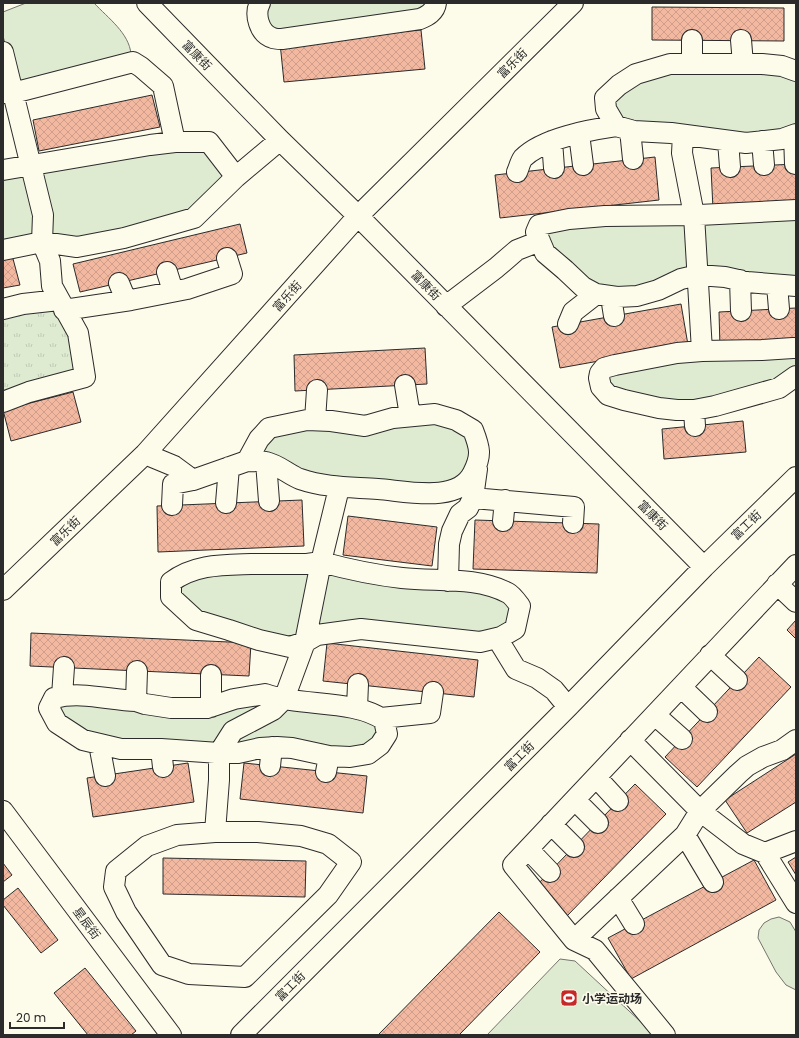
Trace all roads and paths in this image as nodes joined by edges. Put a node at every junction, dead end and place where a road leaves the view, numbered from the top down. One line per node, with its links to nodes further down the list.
1 (147, 3): 16 (street, 富康街)
2 (260, 3): 3 (street)
3 (436, 3)
4 (573, 3): 33 (street, 富乐街)
5 (692, 40): 8 (street)
6 (741, 40): 9 (street)
7 (3, 52): 11 (street)
8 (692, 64): 9 (street); 12 (street)
9 (742, 64): 10 (street)
10 (796, 71)
11 (8, 93): 20 (street); 23 (street)
12 (623, 128): 13 (street); 15 (street); 21 (street)
13 (579, 134): 18 (street); 24 (street)
14 (795, 134): 19 (street); 22 (street)
15 (683, 135): 17 (street); 32 (street)
16 (280, 140): 30 (street); 33 (street, 富康街)
17 (728, 140): 19 (street); 26 (street)
18 (552, 141): 27 (street); 29 (street)
19 (762, 141): 25 (street)
20 (175, 142): 23 (street); 30 (street)
21 (632, 159)
22 (795, 164)
23 (32, 165): 28 (street); 35 (street)
24 (583, 165)
25 (764, 165)
26 (730, 167)
27 (554, 168)
28 (3, 170)
29 (517, 172)
30 (236, 177): 35 (street)
31 (796, 210): 32 (street)
32 (694, 215): 34 (street); 39 (street)
33 (358, 216): 45 (street, 富康街); 58 (street, 富乐街)
34 (540, 241): 43 (street); 45 (street)
35 (42, 242): 36 (street); 44 (street)
36 (3, 250)
37 (227, 258): 42 (street)
38 (167, 272): 42 (street)
39 (698, 275): 40 (street); 43 (street); 51 (street)
40 (740, 280): 41 (street); 48 (street)
41 (787, 285): 47 (street)
42 (173, 292): 44 (street)
43 (607, 302): 49 (street)
44 (62, 305): 46 (street); 55 (street)
45 (446, 306): 74 (street, 富康街)
46 (3, 309)
47 (779, 309)
48 (741, 311)
49 (568, 324)
50 (796, 348): 51 (street)
51 (702, 350): 52 (street)
52 (796, 376)
53 (405, 385): 56 (street)
54 (317, 390): 57 (street)
55 (3, 402)
56 (410, 416): 57 (street); 60 (street)
57 (315, 420): 61 (street)
58 (145, 454): 63 (street); 77 (street, 富乐街)
59 (266, 462): 61 (street); 64 (street); 67 (street)
60 (478, 463): 64 (street); 65 (street)
61 (238, 464): 63 (street); 68 (street)
62 (796, 476): 74 (street, 富工街)
63 (193, 480): 69 (street)
64 (339, 488): 72 (street)
65 (473, 498): 66 (street); 75 (street)
66 (505, 500): 70 (street); 71 (street)
67 (269, 502)
68 (226, 503)
69 (172, 505)
70 (503, 521)
71 (573, 523)
72 (320, 562): 75 (street); 80 (street); 80 (street)
73 (796, 565): 76 (street)
74 (704, 567): 93 (street, 富工街)
75 (448, 580): 79 (street)
76 (777, 584): 78 (street); 81 (street)
77 (3, 590)
78 (796, 602)
79 (497, 638): 80 (street); 93 (street)
80 (305, 642): 90 (street)
81 (710, 655): 85 (street); 87 (street)
82 (64, 667): 89 (street)
83 (137, 671): 91 (street)
84 (210, 675): 92 (street)
85 (737, 680)
86 (358, 684): 94 (street)
87 (681, 687): 95 (street); 96 (street)
88 (433, 692): 97 (street)
89 (62, 696): 91 (street); 101 (street)
90 (284, 699): 92 (street); 94 (street); 102 (street)
91 (136, 701): 92 (street)
92 (210, 707)
93 (568, 707): 124 (street, 富工街)
94 (357, 708): 97 (street)
95 (707, 712)
96 (655, 715): 98 (street); 99 (street)
97 (381, 718): 102 (street)
98 (682, 739)
99 (630, 740): 104 (street); 108 (street)
100 (796, 740): 108 (street)
101 (99, 744): 102 (street); 103 (street)
102 (219, 753): 111 (street)
103 (105, 776)
104 (596, 777): 105 (street); 106 (street)
105 (575, 800): 109 (street); 110 (street)
106 (618, 801)
107 (3, 811): 123 (street, 星辰街)
108 (700, 811): 112 (street); 116 (street)
109 (598, 822)
110 (551, 824): 114 (street); 115 (street)
111 (215, 832): 111 (street)
112 (685, 835): 118 (street); 119 (street)
113 (796, 842): 116 (street)
114 (574, 846)
115 (528, 849): 117 (street); 122 (street)
116 (765, 853): 120 (street)
117 (550, 872)
118 (713, 882)
119 (618, 898): 121 (street); 122 (street)
120 (796, 903)
121 (634, 924)
122 (574, 940): 125 (street)
123 (171, 1035)
124 (241, 1035)
125 (665, 1035)

